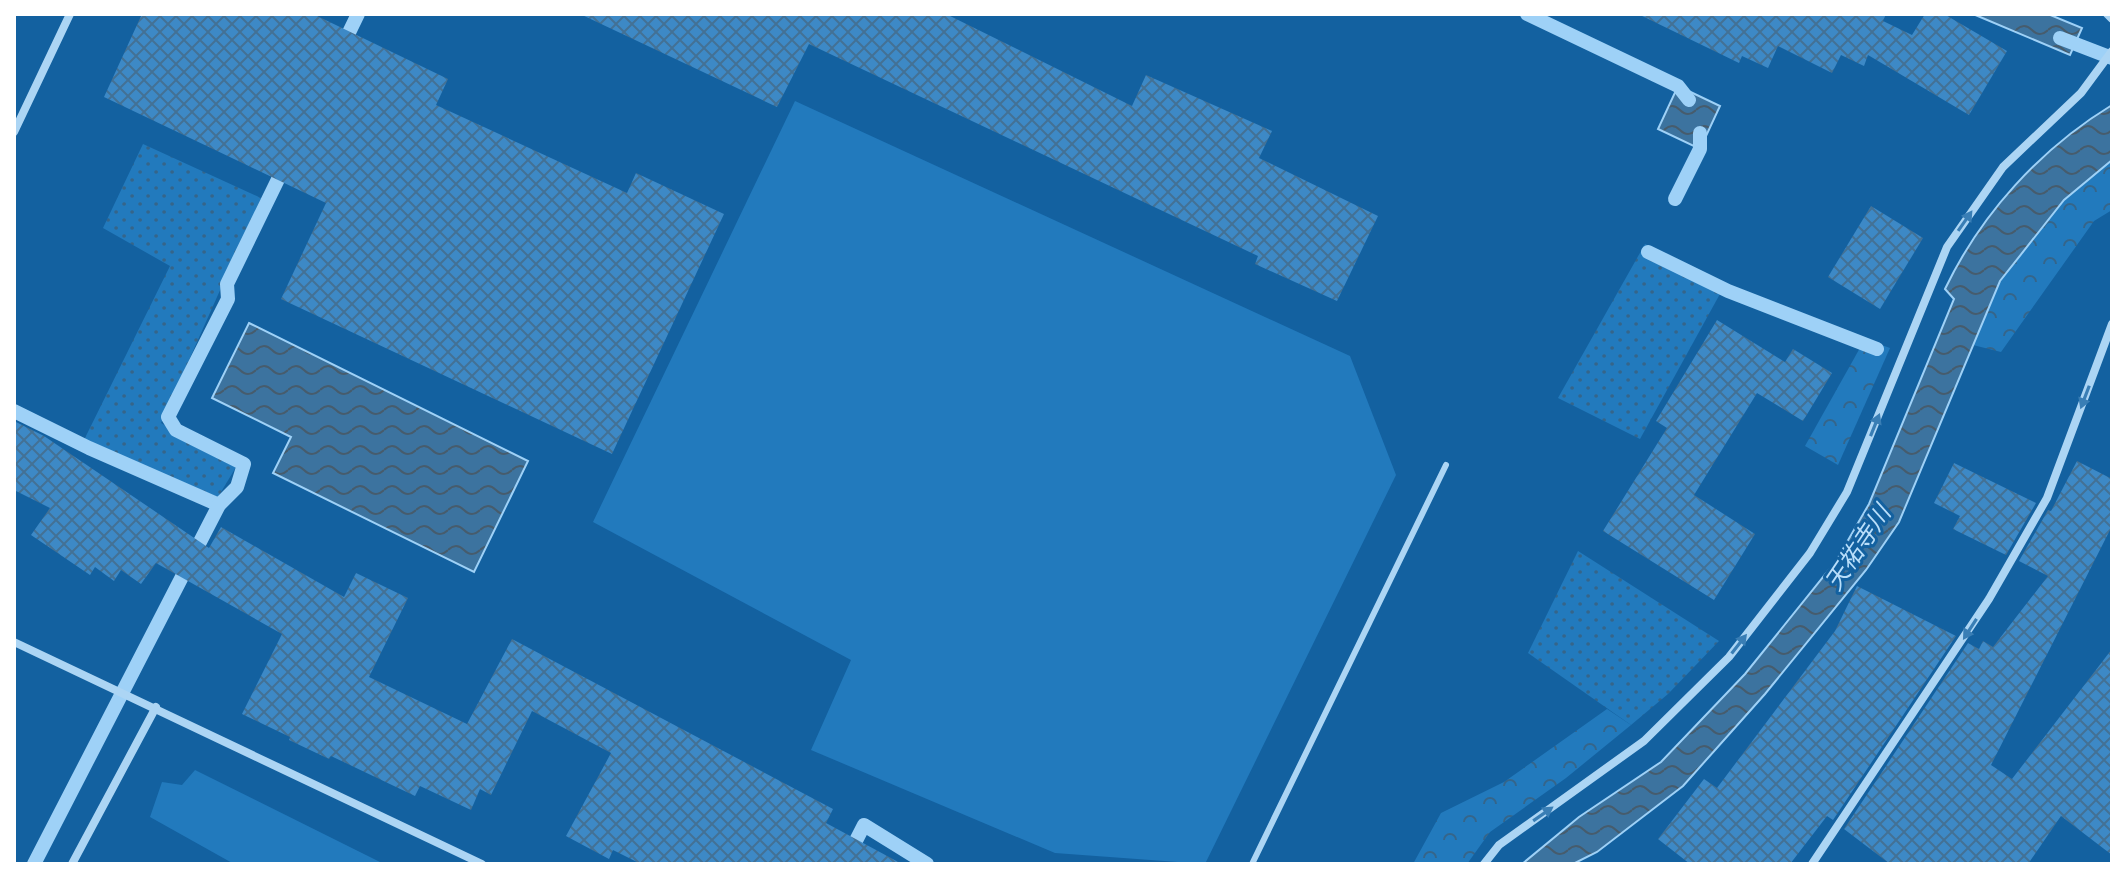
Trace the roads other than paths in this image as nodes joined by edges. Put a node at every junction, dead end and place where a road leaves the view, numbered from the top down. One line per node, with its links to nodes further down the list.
1 (70, 14): 5 (street)
2 (2107, 14): 3 (street)
3 (2112, 19)
4 (2112, 51): 13 (street, one-way to 4)
5 (14, 132)
6 (2112, 324): 14 (street, one-way to 14)
7 (1446, 465): 12 (lane)
8 (14, 642): 9 (street)
9 (156, 707): 10 (street); 11 (street)
10 (72, 864)
11 (482, 864)
12 (1252, 864)
13 (1484, 864)
14 (1812, 864)

